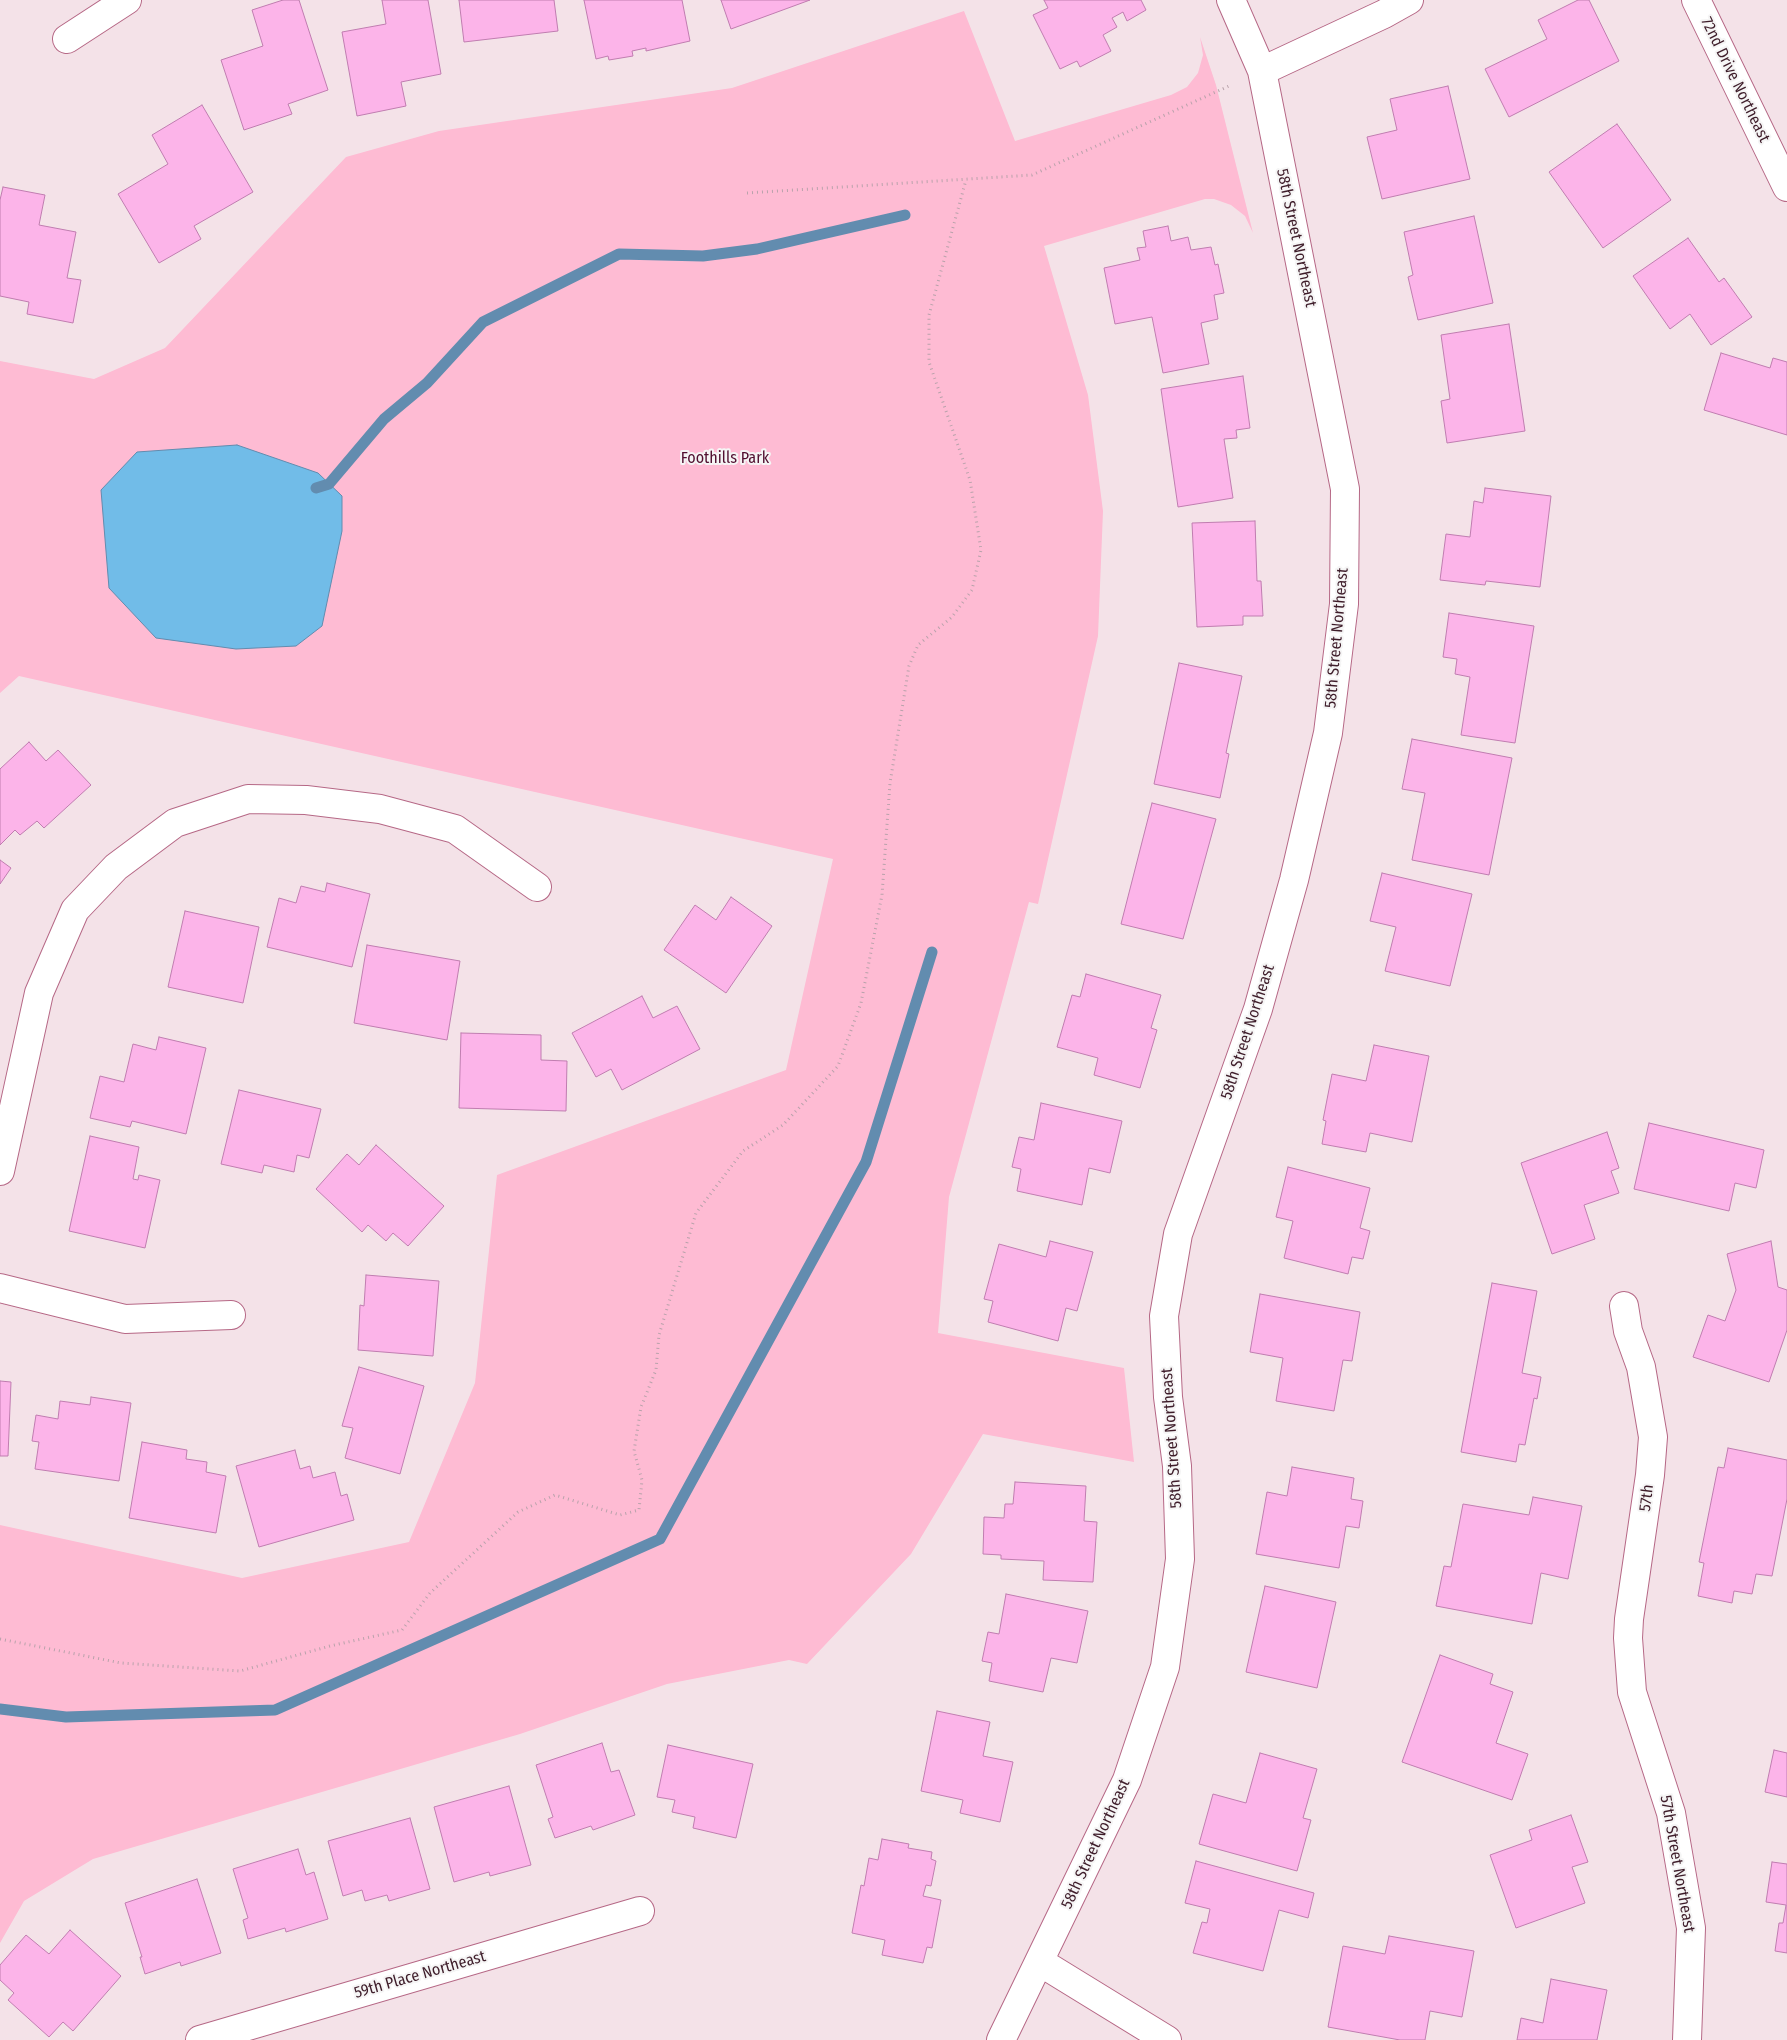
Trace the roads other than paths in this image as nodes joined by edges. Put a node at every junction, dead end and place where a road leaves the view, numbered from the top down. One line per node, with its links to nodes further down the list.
1 (127, 0): 5 (street)
2 (1231, 0): 6 (street, 58th Street Northeast)
3 (1409, 0): 6 (street)
4 (1696, 0): 7 (street, 72nd Drive Northeast)
5 (67, 39)
6 (1262, 71): 15 (street, 58th Street Northeast)
7 (1787, 187)
8 (537, 888): 9 (street)
9 (0, 1171)
10 (0, 1288): 12 (street)
11 (1624, 1306): 13 (street, 57th)
12 (231, 1315)
13 (1632, 1692): 19 (street, 57th Street Northeast)
14 (640, 1910): 16 (street, 59th Place Northeast)
15 (1040, 1962): 17 (street, 58th Street Northeast); 18 (street)
16 (200, 2040)
17 (1001, 2040)
18 (1167, 2040)
19 (1687, 2040)

